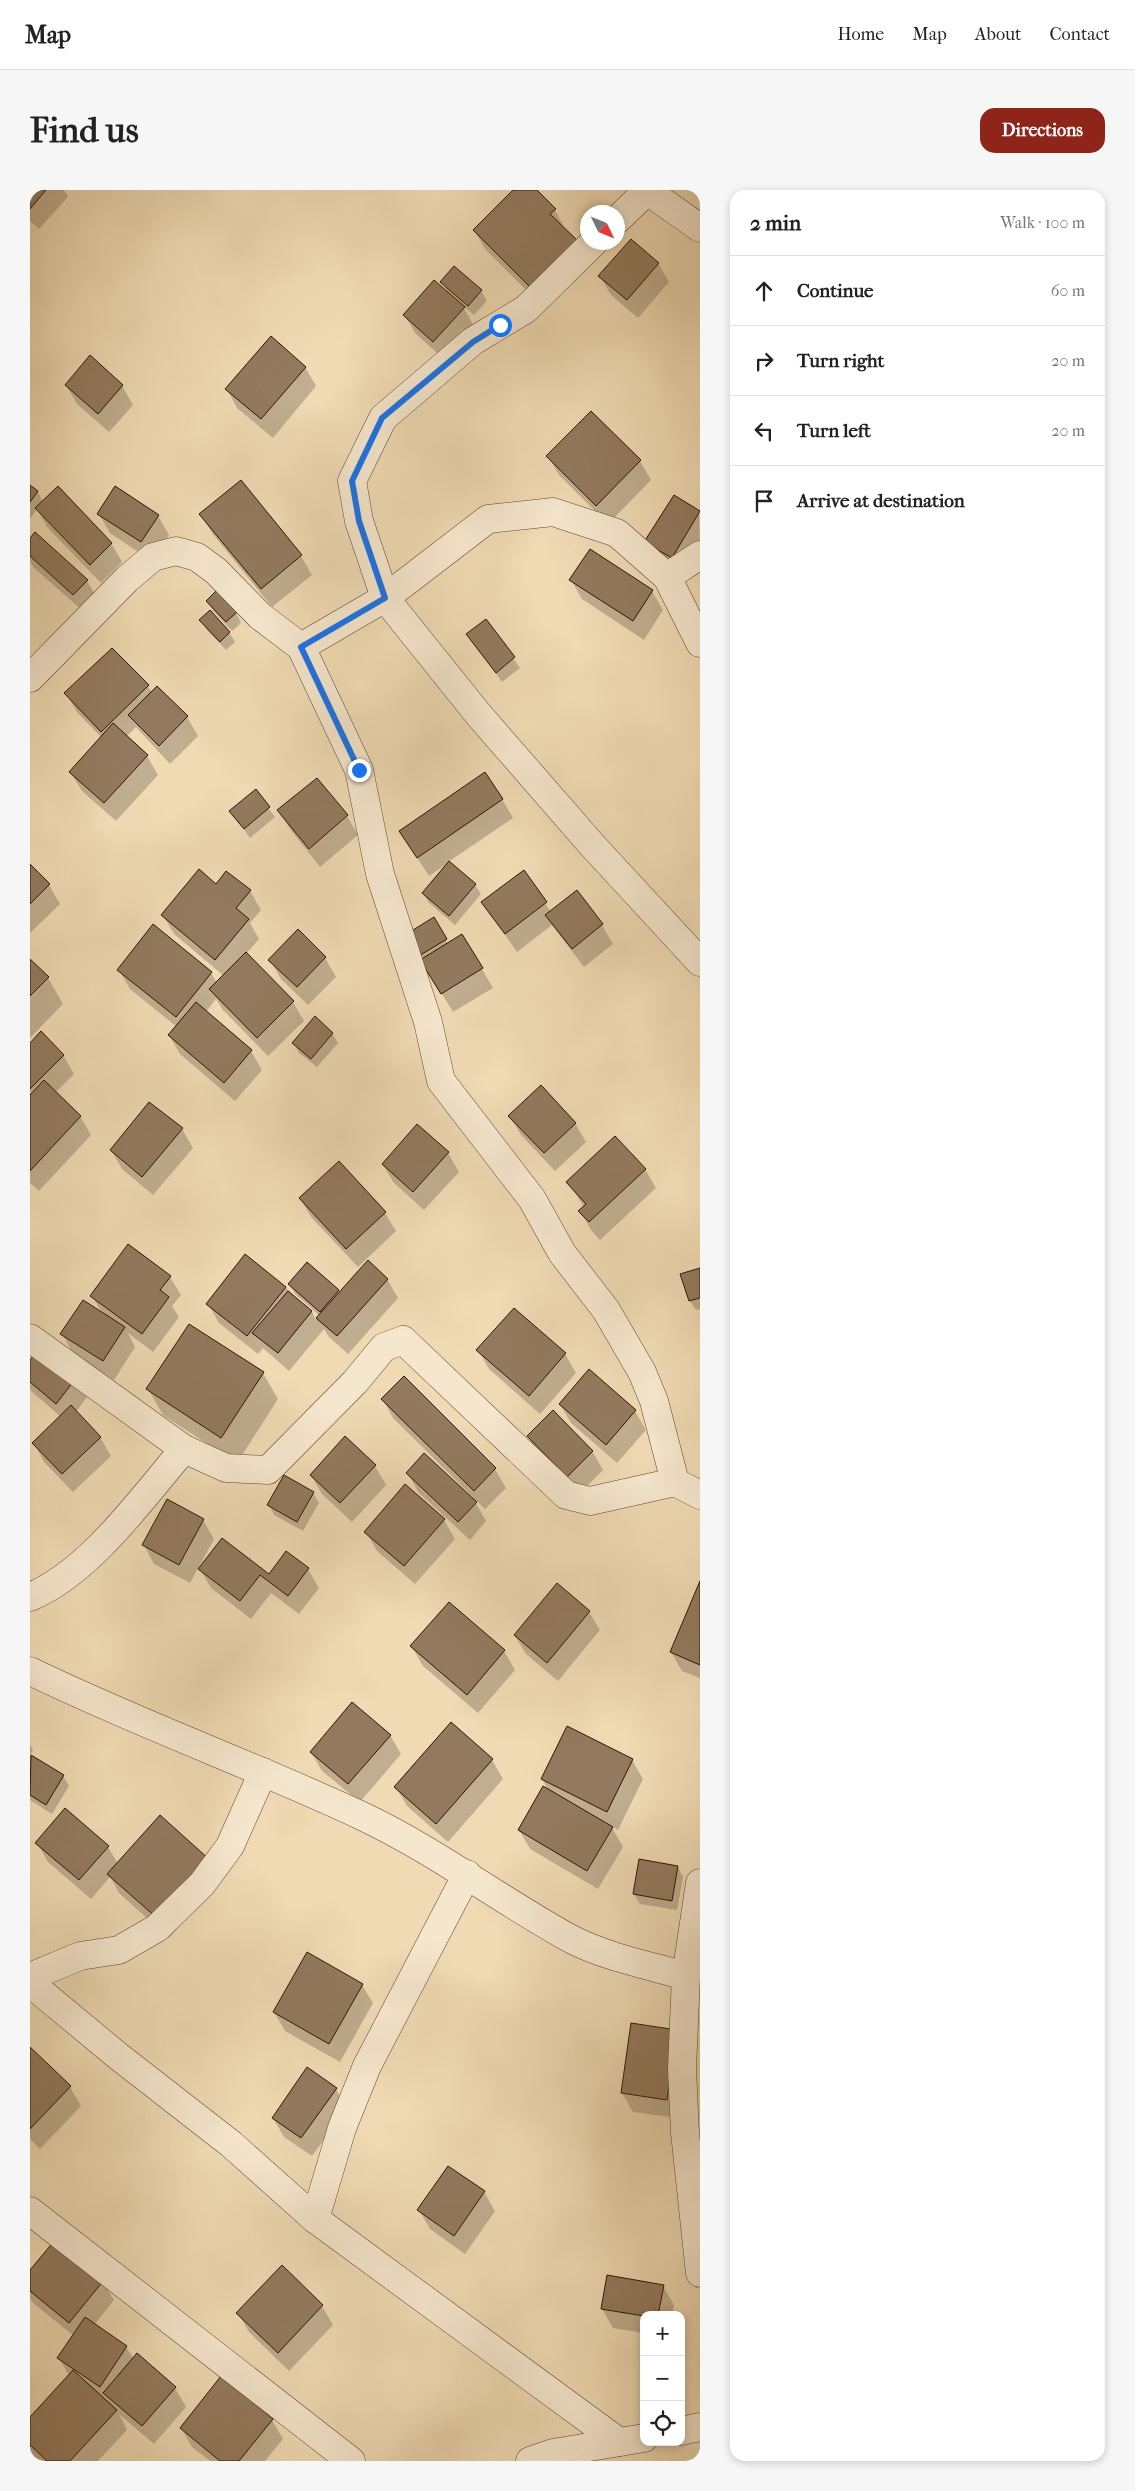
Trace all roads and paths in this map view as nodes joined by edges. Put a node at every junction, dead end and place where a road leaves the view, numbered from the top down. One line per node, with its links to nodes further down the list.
1 (646, 190): 2 (street); 3 (street)
2 (625, 212)
3 (700, 228)
4 (586, 250): 7 (street)
5 (700, 555): 6 (street)
6 (667, 577): 7 (street); 8 (street)
7 (385, 598): 9 (street); 11 (street)
8 (700, 643)
9 (301, 647): 10 (street); 14 (street)
10 (30, 678)
11 (700, 962)
12 (30, 1338): 13 (street)
13 (184, 1449): 14 (street); 16 (street)
14 (675, 1482): 15 (street)
15 (700, 1495)
16 (30, 1597)
17 (30, 1671): 18 (street)
18 (262, 1772): 19 (street); 22 (street)
19 (467, 1874): 21 (street); 25 (street)
20 (700, 1883): 21 (street)
21 (686, 1976): 26 (street)
22 (30, 1977)
23 (30, 1983): 25 (street)
24 (30, 2211): 30 (street)
25 (314, 2219): 29 (street)
26 (700, 2273)
27 (700, 2427): 28 (street)
28 (685, 2430)
29 (631, 2440): 31 (street)
30 (351, 2461)
31 (530, 2461)

